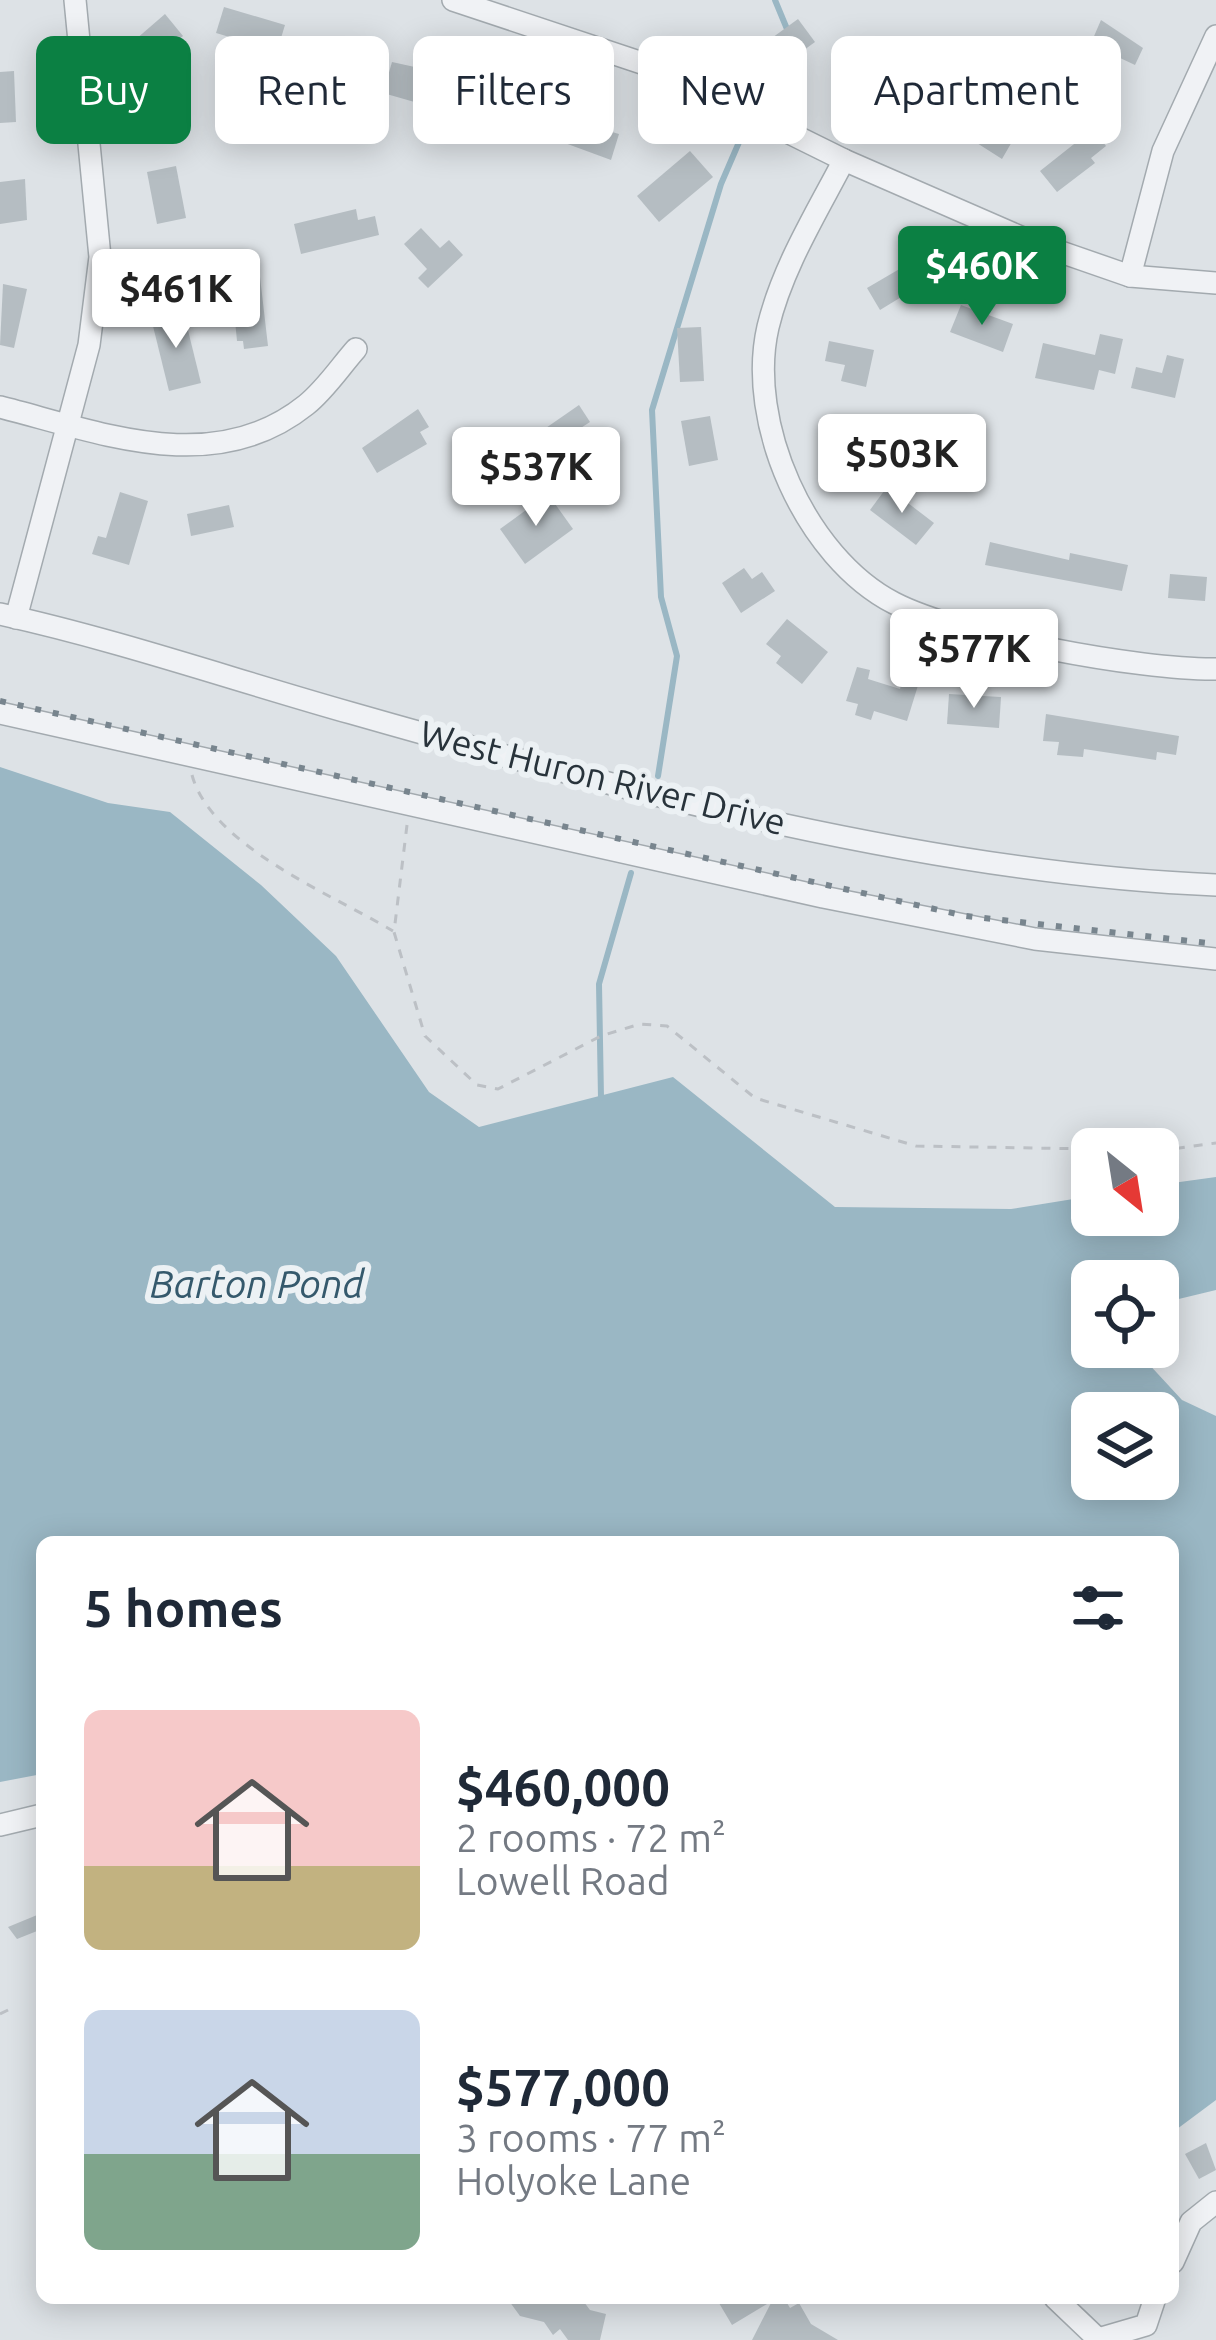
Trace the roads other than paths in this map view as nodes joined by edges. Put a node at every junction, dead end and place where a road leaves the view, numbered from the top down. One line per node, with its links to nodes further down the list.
1 (75, 0): 10 (street)
2 (453, 0): 3 (street)
3 (528, 11): 5 (street)
4 (1216, 36): 6 (street)
5 (844, 160): 6 (street); 12 (street)
6 (1130, 276): 7 (street)
7 (1216, 284)
8 (356, 349): 10 (street)
9 (0, 407): 10 (street)
10 (68, 424): 11 (street)
11 (8, 616): 14 (street, West Huron River Drive)
12 (1216, 669)
13 (0, 712): 15 (street)
14 (1216, 885)
15 (1216, 959)
16 (36, 1817): 17 (street)
17 (0, 1826)
18 (1216, 2202): 19 (street)
19 (1179, 2249)
20 (1061, 2304): 22 (street)
21 (1147, 2332): 22 (street)
22 (1099, 2339)

